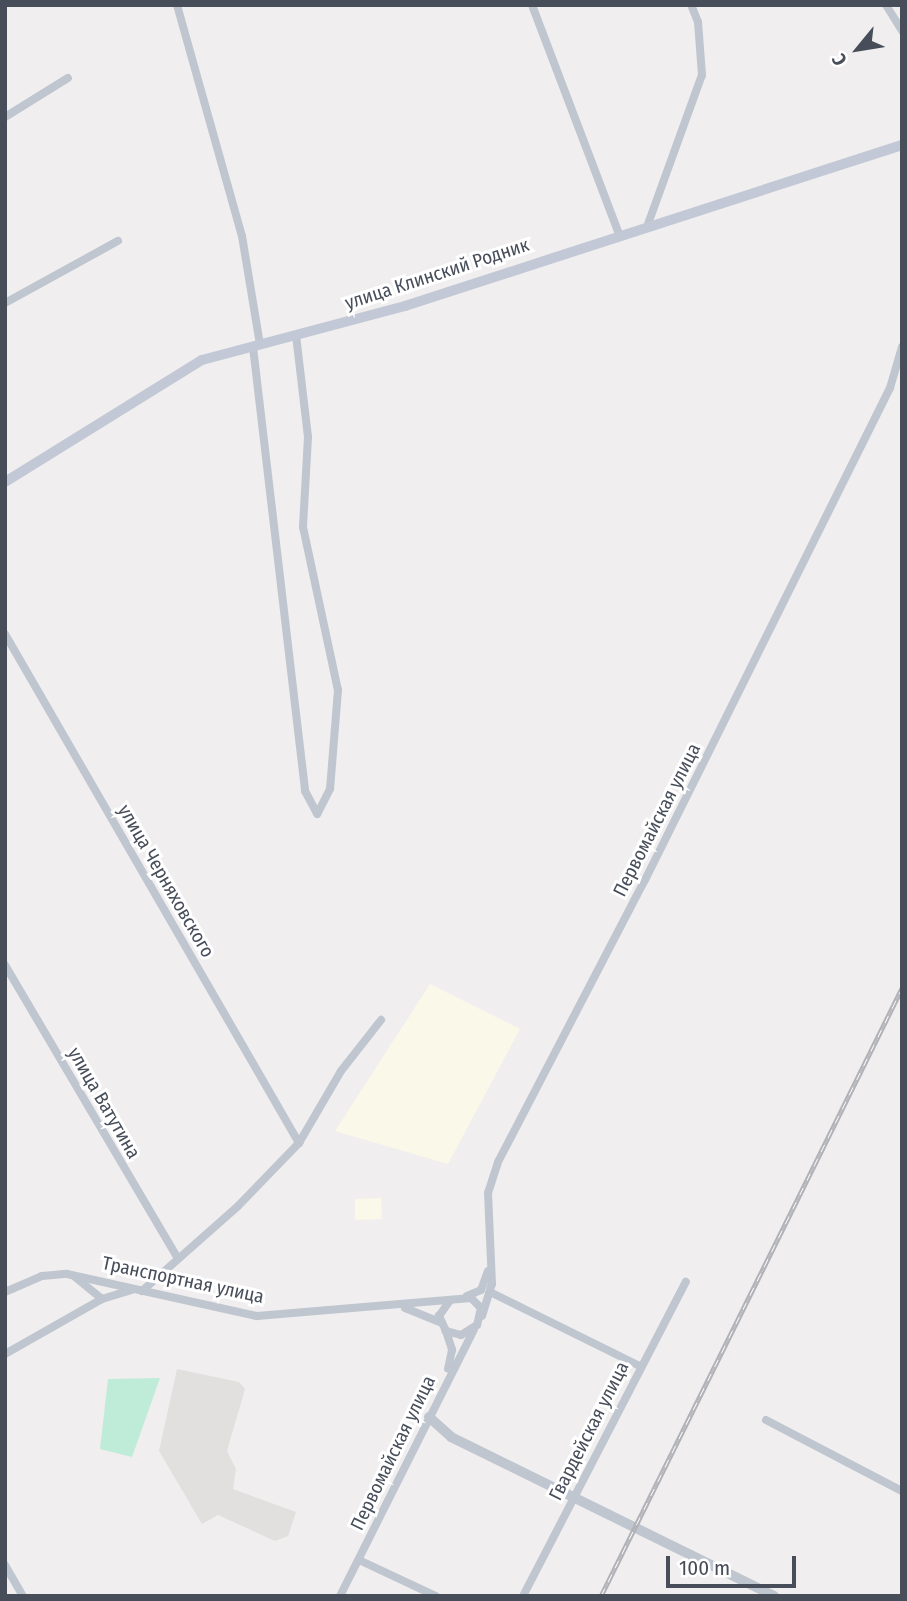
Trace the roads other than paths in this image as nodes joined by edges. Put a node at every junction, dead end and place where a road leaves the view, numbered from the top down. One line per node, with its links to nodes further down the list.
1 (177, 5): 14 (street)
2 (531, 5): 10 (street)
3 (691, 5): 9 (street)
4 (886, 5): 5 (street)
5 (902, 31)
6 (68, 78): 7 (street)
7 (5, 117)
8 (902, 145): 9 (main road, улица Клинский Родник)
9 (648, 224): 10 (main road, улица Клинский Родник)
10 (619, 234): 13 (main road, улица Клинский Родник)
11 (118, 241): 12 (street)
12 (5, 303)
13 (296, 335): 14 (main road, улица Клинский Родник); 14 (street)
14 (257, 346): 16 (main road, улица Клинский Родник)
15 (902, 347): 21 (street, Первомайская улица)
16 (5, 482)
17 (5, 634): 20 (street, улица Черняховского)
18 (5, 965): 22 (street, улица Ватутина)
19 (381, 1020): 20 (street)
20 (299, 1143): 22 (street)
21 (489, 1250): 27 (street, Первомайская улица); 28 (street)
22 (177, 1257): 25 (street)
23 (67, 1274): 25 (street, Транспортная улица); 26 (street, Транспортная улица); 29 (street)
24 (686, 1282): 37 (street, Гвардейская улица)
25 (139, 1290): 29 (street); 31 (street, Транспортная улица)
26 (5, 1292)
27 (490, 1292): 32 (street, Первомайская улица); 37 (street)
28 (462, 1297): 30 (street); 32 (street)
29 (102, 1299): 36 (street)
30 (450, 1300): 31 (street, Транспортная улица); 33 (street)
31 (399, 1306): 33 (street)
32 (482, 1315): 34 (street)
33 (440, 1322): 35 (street)
34 (477, 1325): 35 (street); 38 (street, Первомайская улица)
35 (446, 1331): 38 (street)
36 (5, 1354)
37 (640, 1366): 42 (street, Гвардейская улица)
38 (446, 1379): 39 (street, Первомайская улица)
39 (429, 1417): 42 (street); 43 (street, Первомайская улица)
40 (766, 1420): 41 (street)
41 (902, 1491)
42 (572, 1498): 48 (street, Гвардейская улица); 49 (street)
43 (359, 1560): 46 (street, Первомайская улица); 47 (street)
44 (5, 1566): 45 (street)
45 (23, 1596)
46 (340, 1596)
47 (436, 1596)
48 (523, 1596)
49 (774, 1596)

